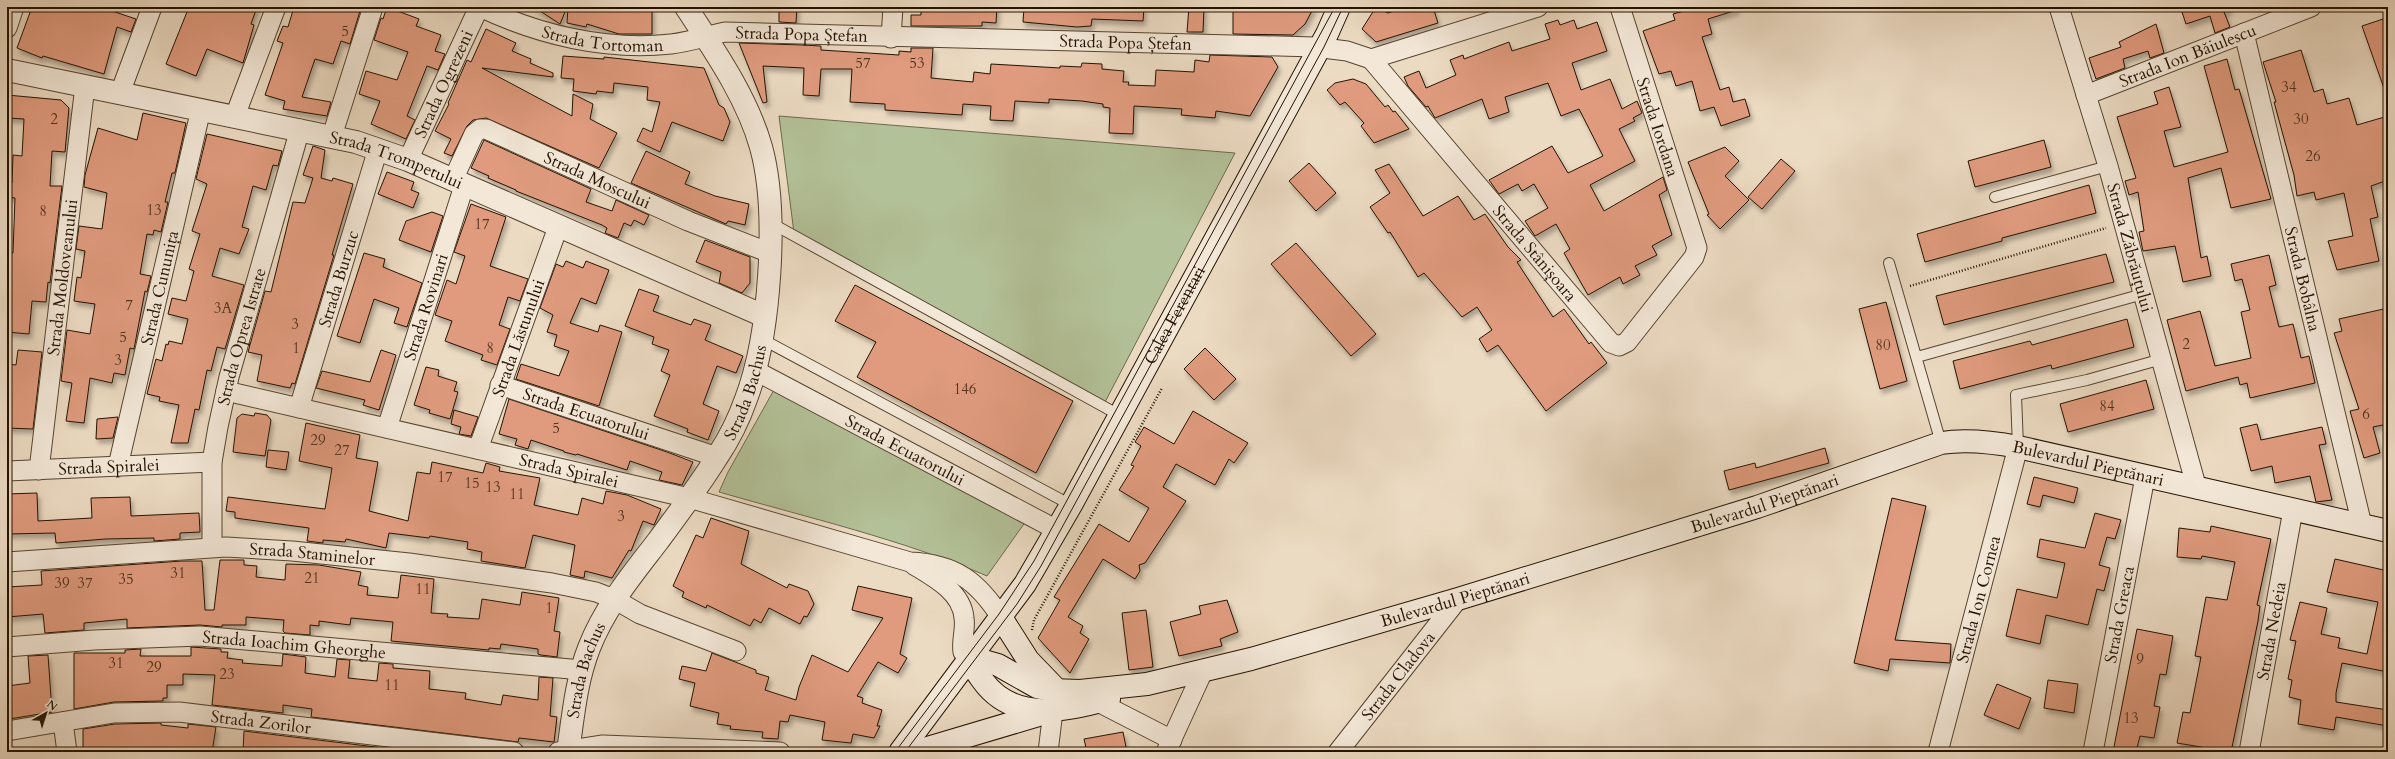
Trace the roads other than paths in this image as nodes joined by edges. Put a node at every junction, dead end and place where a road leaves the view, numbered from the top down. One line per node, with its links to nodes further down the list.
1 (14, 7): 13 (street)
2 (152, 7): 21 (street)
3 (276, 7): 24 (street)
4 (374, 7): 26 (street)
5 (479, 7): 15 (street, Strada Tortoman); 28 (street, Strada Ogrezeni)
6 (686, 7): 15 (main road, Strada Bachus)
7 (893, 7): 16 (street)
8 (1339, 7): 17 (main road, Calea Ferentari)
9 (1538, 7): 18 (street)
10 (1620, 7): 34 (street, Strada Iordana)
11 (2059, 7): 22 (street, Strada Zăbrăuțului)
12 (2311, 7): 14 (street, Strada Ion Băiulescu)
13 (7, 28)
14 (2244, 33): 22 (street, Strada Ion Băiulescu); 61 (street, Strada Bobâlna)
15 (705, 36): 16 (street, Strada Popa Ștefan); 32 (main road, Strada Bachus)
16 (890, 38): 17 (street, Strada Popa Ștefan)
17 (1320, 47): 18 (street, Strada Popa Ștefan); 46 (main road, Calea Ferentari)
18 (1371, 59): 34 (street, Strada Stânișoara)
19 (7, 70): 20 (main road, Strada Trompetului)
20 (85, 86): 21 (main road, Strada Trompetului); 54 (street, Strada Moldoveanului)
21 (120, 93): 23 (main road, Strada Trompetului)
22 (2086, 95): 29 (street, Strada Zăbrăuțului)
23 (201, 109): 24 (main road, Strada Trompetului); 53 (street, Strada Cununița)
24 (236, 116): 25 (main road, Strada Trompetului)
25 (300, 129): 26 (main road, Strada Trompetului); 44 (street, Strada Oprea Istrate)
26 (332, 136): 27 (main road, Strada Trompetului)
27 (378, 149): 28 (main road, Strada Trompetului); 45 (street, Strada Burzuc)
28 (408, 160): 30 (main road, Strada Trompetului)
29 (2108, 166): 31 (lane); 37 (street, Strada Zăbrăuțului)
30 (458, 183): 33 (main road, Strada Trompetului); 35 (street, Strada Moscului); 47 (street, Strada Rovinari)
31 (1995, 197)
32 (772, 223): 35 (main road, Strada Bachus); 46 (lane)
33 (558, 228): 38 (main road, Strada Trompetului); 43 (street, Strada Lăstunului)
34 (1697, 248)
35 (770, 253): 38 (main road, Strada Bachus)
36 (1890, 263): 40 (lane)
37 (2144, 294): 40 (lane); 41 (street, Strada Zăbrăuțului)
38 (764, 316): 39 (main road, Strada Bachus)
39 (760, 338): 42 (main road, Strada Bachus); 59 (lane)
40 (1917, 357): 48 (lane)
41 (2162, 359): 49 (lane); 57 (street, Strada Zăbrăuțului)
42 (754, 370): 51 (main road, Strada Bachus); 62 (street, Strada Ecuatorului)
43 (500, 385): 50 (street, Strada Lăstunului); 51 (street, Strada Ecuatorului)
44 (226, 391): 45 (street, Strada Spiralei); 52 (street, Strada Oprea Istrate)
45 (300, 408): 47 (street, Strada Spiralei)
46 (1119, 415): 59 (main road, Calea Ferentari)
47 (387, 428): 50 (street, Strada Spiralei)
48 (1941, 443): 49 (main road, Bulevardul Pieptănari); 68 (main road, Bulevardul Pieptănari)
49 (2018, 446): 56 (main road, Bulevardul Pieptănari); 90 (street, Strada Ion Cornea)
50 (478, 449): 58 (street, Strada Spiralei)
51 (717, 457): 58 (main road, Strada Bachus)
52 (212, 462): 53 (street, Strada Spiralei); 64 (street, Strada Oprea Istrate)
53 (118, 466): 54 (street, Strada Spiralei)
54 (39, 470): 55 (street, Strada Spiralei)
55 (7, 471)
56 (2145, 477): 57 (main road, Bulevardul Pieptănari); 91 (street, Strada Greaca)
57 (2197, 489): 60 (main road, Bulevardul Pieptănari)
58 (689, 498): 66 (street, Strada Spiralei); 67 (main road, Strada Bachus)
59 (1071, 505): 62 (main road, Calea Ferentari)
60 (2293, 510): 61 (main road, Bulevardul Pieptănari); 92 (street, Strada Nedeia)
61 (2362, 525): 63 (main road, Bulevardul Pieptănari)
62 (1057, 530): 69 (main road, Calea Ferentari)
63 (2388, 531)
64 (212, 547): 65 (street, Strada Staminelor); 67 (street, Strada Staminelor)
65 (7, 562)
66 (910, 562): 69 (street, Strada Spiralei); 72 (street, Strada Spiralei)
67 (614, 599): 71 (street, Strada Staminelor); 73 (main road, Strada Bachus)
68 (1458, 599): 74 (main road, Bulevardul Pieptănari); 89 (street, Strada Cladova)
69 (1002, 619): 72 (main road, Calea Ferentari); 76 (main road)
70 (7, 647): 73 (street, Strada Ioachim Gheorghe)
71 (736, 651)
72 (970, 660): 76 (main road, Bulevardul Pieptănari); 78 (main road, Bulevardul Pieptănari); 86 (main road, Calea Ferentari)
73 (582, 670): 82 (main road, Strada Bachus)
74 (1203, 671): 75 (main road, Bulevardul Pieptănari); 81 (street)
75 (1147, 684): 76 (main road, Bulevardul Pieptănari); 77 (main road, Bulevardul Pieptănari)
76 (1058, 690)
77 (1098, 702): 78 (main road, Bulevardul Pieptănari); 81 (street)
78 (1053, 711): 87 (main road); 88 (street)
79 (63, 722): 80 (street, Strada Zorilor); 83 (street); 84 (street, Strada Zorilor)
80 (7, 732)
81 (1169, 746)
82 (565, 751): 85 (street)
83 (67, 752)
84 (514, 752)
85 (780, 752)
86 (900, 752)
87 (914, 752)
88 (1048, 752)
89 (1338, 752)
90 (1938, 752)
91 (2093, 752)
92 (2249, 752)

